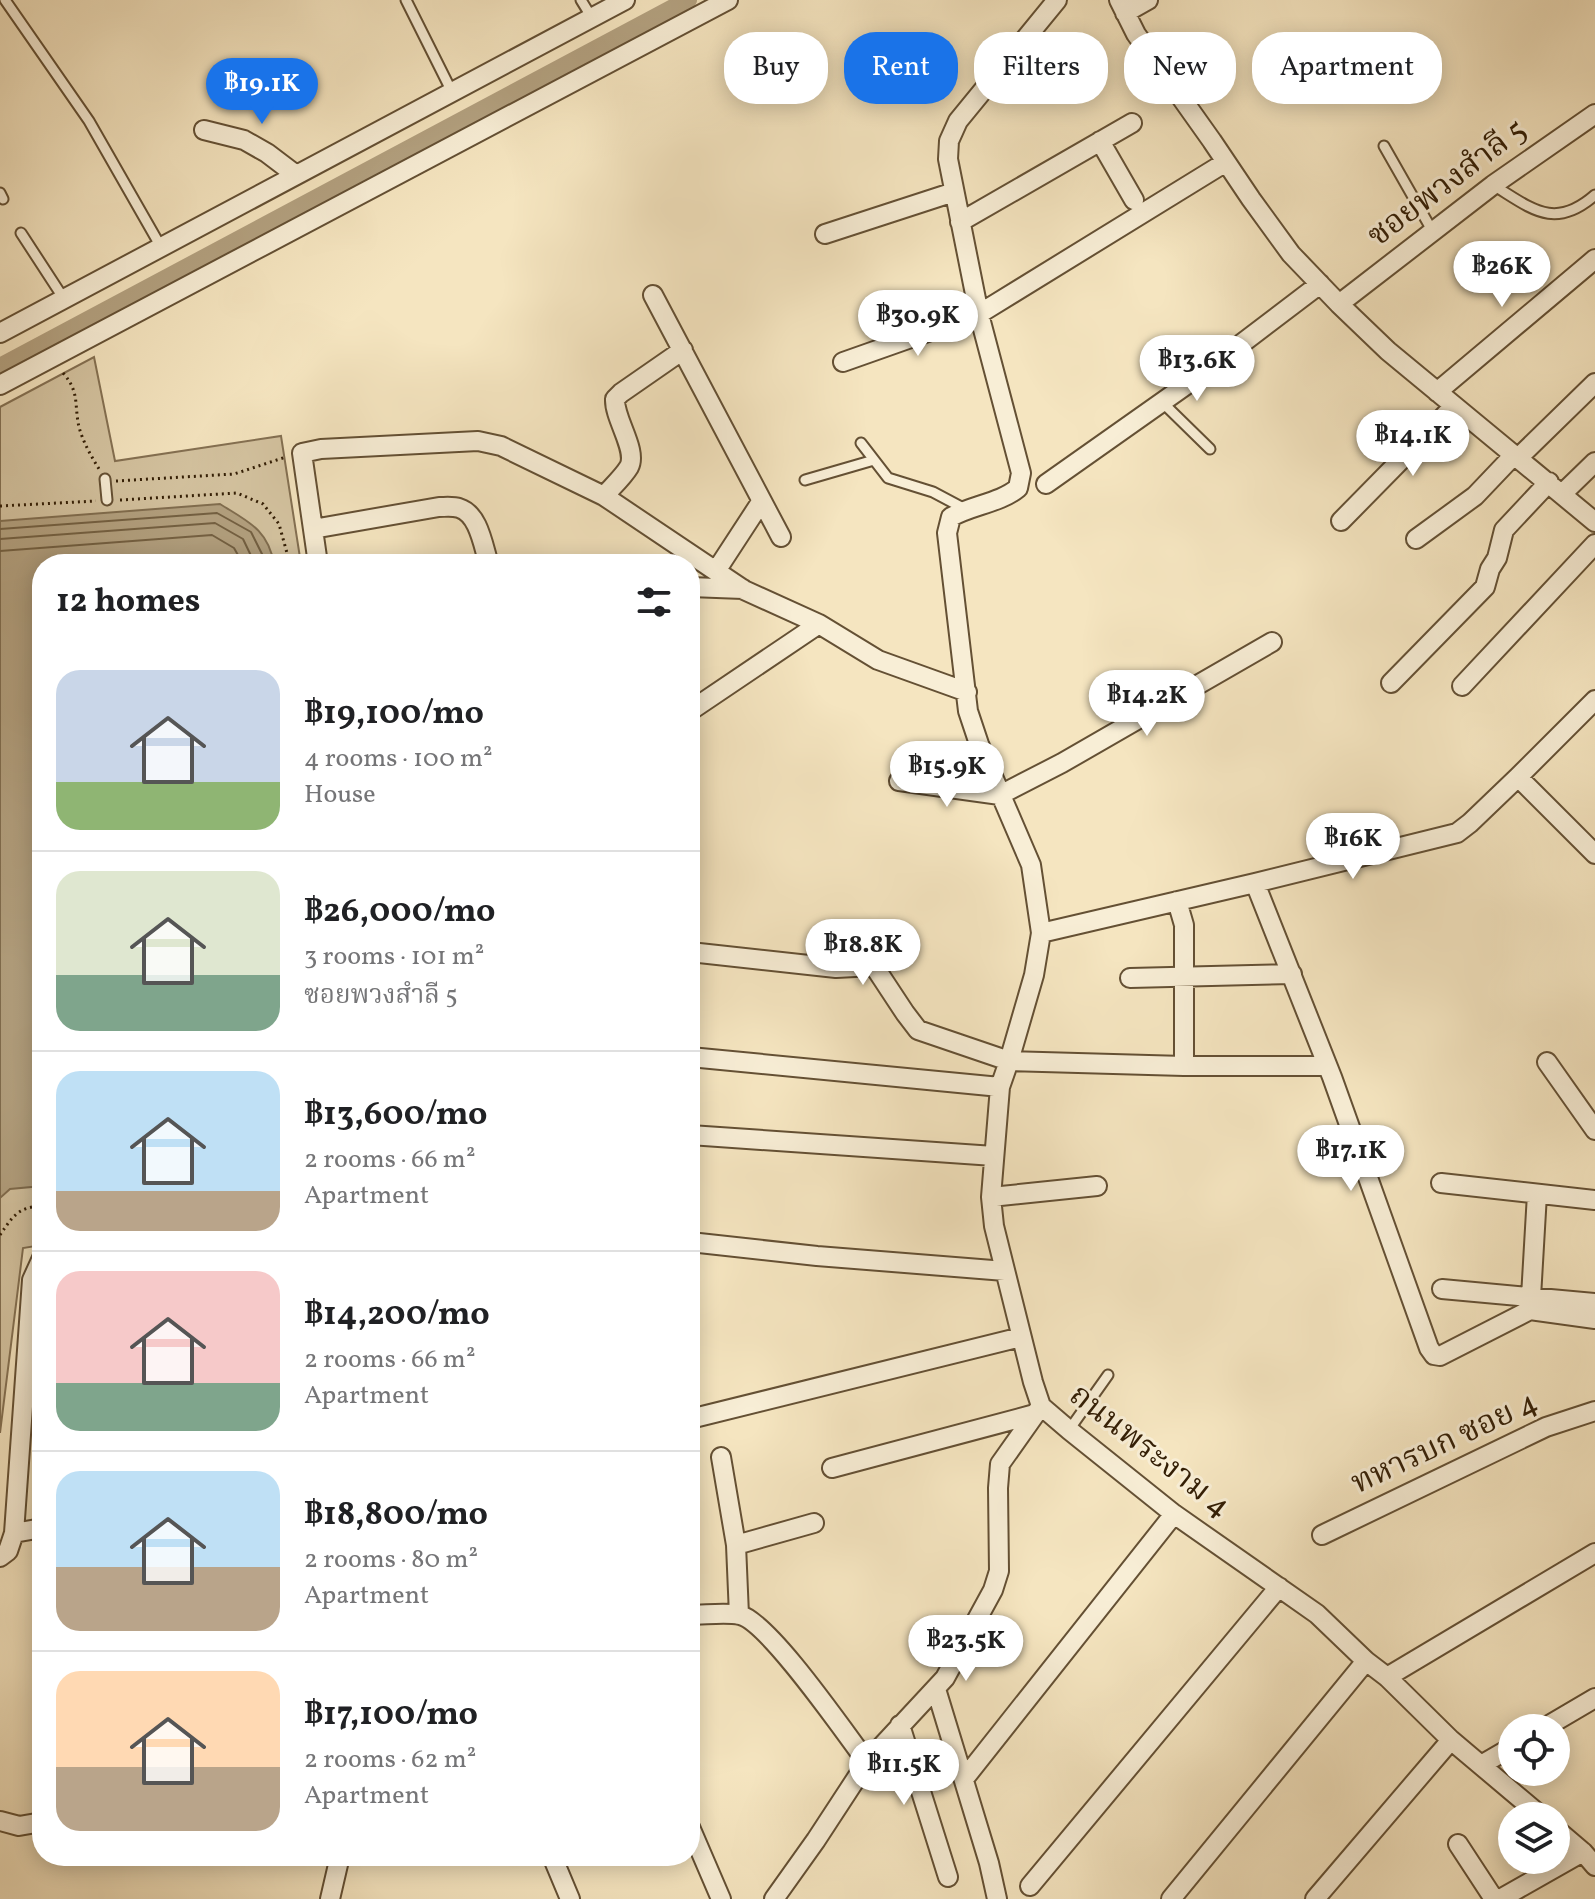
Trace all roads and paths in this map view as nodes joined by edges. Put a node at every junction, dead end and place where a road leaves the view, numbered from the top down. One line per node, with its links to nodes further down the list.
1 (5, 0): 26 (lane)
2 (406, 0): 10 (lane)
3 (581, 0): 9 (lane)
4 (625, 0): 9 (street)
5 (728, 0): 35 (street)
6 (1057, 0): 19 (street)
7 (1148, 0): 8 (street)
8 (1122, 6): 16 (street)
9 (592, 18): 10 (street)
10 (452, 92): 17 (street)
11 (1595, 114): 18 (street, ซอยพวงสำลี 5)
12 (1132, 123): 14 (street)
13 (204, 130): 17 (street)
14 (1100, 141): 21 (street); 22 (street)
15 (1384, 146): 23 (lane)
16 (1226, 162): 28 (street); 32 (street)
17 (296, 175): 26 (street)
18 (1493, 185): 20 (lane); 23 (street, ซอยพวงสำลี 5)
19 (954, 192): 22 (street); 25 (street)
20 (1595, 195)
21 (1134, 200)
22 (960, 222): 32 (street)
23 (1433, 232): 31 (street, ซอยพวงสำลี 5)
24 (21, 233): 30 (lane)
25 (825, 234)
26 (161, 247): 30 (street)
27 (1595, 259): 39 (street)
28 (1320, 284): 31 (street); 40 (street)
29 (653, 295): 34 (street)
30 (64, 299): 33 (street)
31 (1339, 304): 39 (street)
32 (979, 314): 36 (street); 56 (street)
33 (0, 333)
34 (683, 350): 52 (street); 54 (street)
35 (49, 359): 38 (street); 48 (path)
36 (843, 362)
37 (1595, 383): 45 (street)
38 (0, 385)
39 (1437, 392): 41 (street)
40 (1162, 402): 43 (lane); 50 (street)
41 (1454, 406): 45 (street); 57 (street)
42 (861, 443): 46 (lane)
43 (1210, 449)
44 (302, 453): 48 (path); 52 (street); 59 (street)
45 (1516, 457): 51 (street); 61 (street)
46 (874, 460): 49 (lane); 56 (lane)
47 (1595, 462): 51 (street)
48 (105, 479): 53 (lane)
49 (805, 480)
50 (1046, 484)
51 (1555, 488): 58 (street); 73 (street)
52 (604, 496): 66 (street)
53 (107, 500): 55 (path); 63 (path)
54 (761, 502): 60 (street); 68 (street)
55 (0, 506)
56 (965, 509): 75 (street, ถนนพระงาม 4)
57 (1341, 521)
58 (1595, 522)
59 (313, 529): 64 (street); 65 (street)
60 (781, 537)
61 (1416, 539)
62 (1595, 544): 74 (street)
63 (287, 554)
64 (317, 554)
65 (485, 554)
66 (691, 554)
67 (700, 560): 68 (street)
68 (716, 571): 70 (street)
69 (700, 588): 70 (street)
70 (744, 590): 71 (street)
71 (819, 624): 75 (street); 77 (street)
72 (1272, 642): 80 (street)
73 (1391, 683)
74 (1462, 686)
75 (967, 692): 80 (street, ถนนพระงาม 4)
76 (1595, 700): 78 (street)
77 (700, 704)
78 (1518, 777): 81 (street); 82 (street)
79 (899, 781): 80 (street)
80 (1000, 795): 84 (street, ถนนพระงาม 4)
81 (1595, 854)
82 (1255, 883): 83 (street); 86 (street)
83 (1177, 901): 84 (street); 87 (street)
84 (1041, 933): 90 (street, ถนนพระงาม 4)
85 (700, 953): 90 (street)
86 (1292, 974): 87 (street); 93 (street)
87 (1185, 976): 88 (street); 92 (street)
88 (1130, 978)
89 (700, 1058): 94 (street)
90 (1009, 1061): 92 (street); 94 (street, ถนนพระงาม 4)
91 (1547, 1062): 95 (street)
92 (1184, 1066): 93 (street)
93 (1327, 1066): 111 (street)
94 (1000, 1087): 97 (street, ถนนพระงาม 4)
95 (1595, 1130)
96 (700, 1136): 97 (street)
97 (994, 1156): 101 (street, ถนนพระงาม 4)
98 (1441, 1183): 100 (street)
99 (1097, 1186): 101 (street)
100 (1537, 1194): 102 (street); 109 (street)
101 (991, 1197): 106 (street, ถนนพระงาม 4)
102 (1595, 1200)
103 (32, 1206): 104 (path)
104 (0, 1235)
105 (700, 1243): 106 (street)
106 (1005, 1271): 112 (street, ถนนพระงาม 4)
107 (32, 1280): 123 (street)
108 (1442, 1289): 109 (street)
109 (1531, 1297): 110 (street)
110 (1595, 1303)
111 (1595, 1319)
112 (1021, 1337): 114 (street, ถนนพระงาม 4); 116 (street)
113 (1108, 1375): 117 (lane)
114 (1038, 1410): 117 (street, ถนนพระงาม 4); 119 (street); 133 (street)
115 (1595, 1411): 124 (street, ทหารบก ซอย 4)
116 (700, 1417)
117 (1069, 1430): 120 (street, ถนนพระงาม 4)
118 (721, 1457): 125 (street)
119 (832, 1468)
120 (1174, 1514): 128 (street, ถนนพระงาม 4); 141 (street)
121 (814, 1523): 125 (street)
122 (32, 1530): 123 (street)
123 (14, 1533): 127 (street)
124 (1322, 1535)
125 (736, 1545): 130 (street)
126 (1595, 1553): 132 (street)
127 (0, 1557)
128 (1279, 1587): 131 (street, ถนนพระงาม 4); 152 (street)
129 (700, 1615): 130 (street)
130 (739, 1615): 139 (street)
131 (1366, 1661): 132 (street, ถนนพระงาม 4); 158 (street)
132 (1387, 1677): 137 (street, ถนนพระงาม 4)
133 (936, 1689): 136 (street); 141 (street)
134 (1595, 1698): 135 (street)
135 (1568, 1714)
136 (900, 1725): 139 (street); 151 (street)
137 (1451, 1740): 140 (street, ถนนพระงาม 4); 159 (street)
138 (1498, 1755): 140 (street)
139 (867, 1762): 156 (street)
140 (1481, 1765): 142 (street, ถนนพระงาม 4)
141 (964, 1779): 157 (street)
142 (1525, 1802)
143 (0, 1821): 144 (street)
144 (32, 1824)
145 (1570, 1842): 148 (street)
146 (1458, 1844): 160 (street)
147 (700, 1850): 155 (street)
148 (1589, 1859): 160 (street)
149 (338, 1866): 153 (street)
150 (556, 1866): 154 (street)
151 (948, 1877)
152 (1030, 1886)
153 (333, 1898)
154 (570, 1899)
155 (721, 1899)
156 (774, 1899)
157 (997, 1899)
158 (1171, 1899)
159 (1315, 1899)
160 (1497, 1899)

